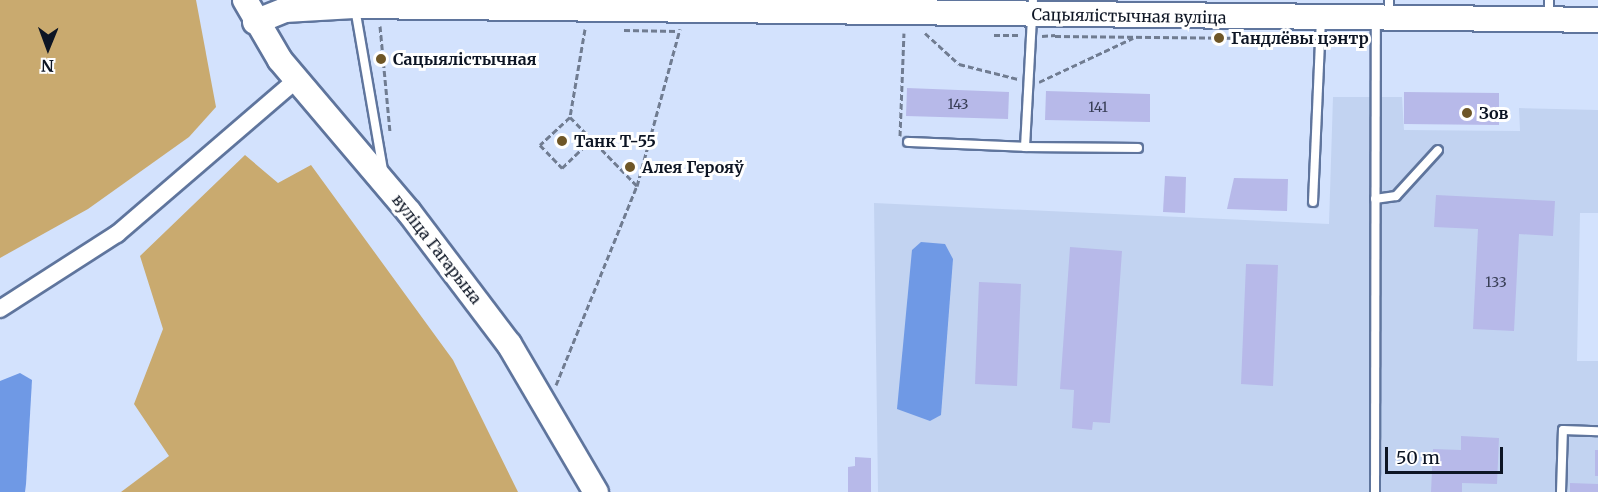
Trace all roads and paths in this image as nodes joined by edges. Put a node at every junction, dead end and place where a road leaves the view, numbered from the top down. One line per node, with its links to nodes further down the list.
1 (244, 0): 14 (main road)
2 (355, 3): 12 (main road, Сацыялістычная вуліца); 14 (main road, Сацыялістычная вуліца); 27 (lane)
3 (513, 4): 4 (main road, Сацыялістычная вуліца); 12 (main road, Сацыялістычная вуліца)
4 (652, 5): 7 (main road, Сацыялістычная вуліца)
5 (791, 6): 7 (main road, Сацыялістычная вуліца); 10 (main road, Сацыялістычная вуліца)
6 (1549, 10): 9 (main road, Сацыялістычная вуліца); 13 (main road, Сацыялістычная вуліца)
7 (682, 11): 28 (path)
8 (1308, 12): 9 (main road, Сацыялістычная вуліца); 11 (main road, Сацыялістычная вуліца); 30 (lane)
9 (1385, 12): 29 (lane)
10 (943, 16): 11 (main road, Сацыялістычная вуліца); 17 (path)
11 (1039, 16): 11 (path); 18 (path); 24 (lane)
12 (383, 20): 22 (path)
13 (1598, 20)
14 (255, 22): 19 (main road, вуліца Гагарына)
15 (574, 28): 20 (path)
16 (909, 33): 23 (path)
17 (917, 33)
18 (985, 34)
19 (297, 79): 27 (main road, вуліца Гагарына); 31 (street)
20 (570, 117): 21 (path); 21 (path)
21 (591, 140): 28 (path)
22 (391, 142)
23 (908, 142): 24 (lane)
24 (1025, 147): 25 (lane)
25 (1138, 148)
26 (1438, 150): 29 (lane)
27 (385, 182): 34 (main road, вуліца Гагарына)
28 (637, 186): 32 (path)
29 (1375, 199): 35 (lane)
30 (1313, 202)
31 (0, 309)
32 (549, 377)
33 (1598, 431): 36 (lane)
34 (596, 492)
35 (1375, 492)
36 (1561, 492)

